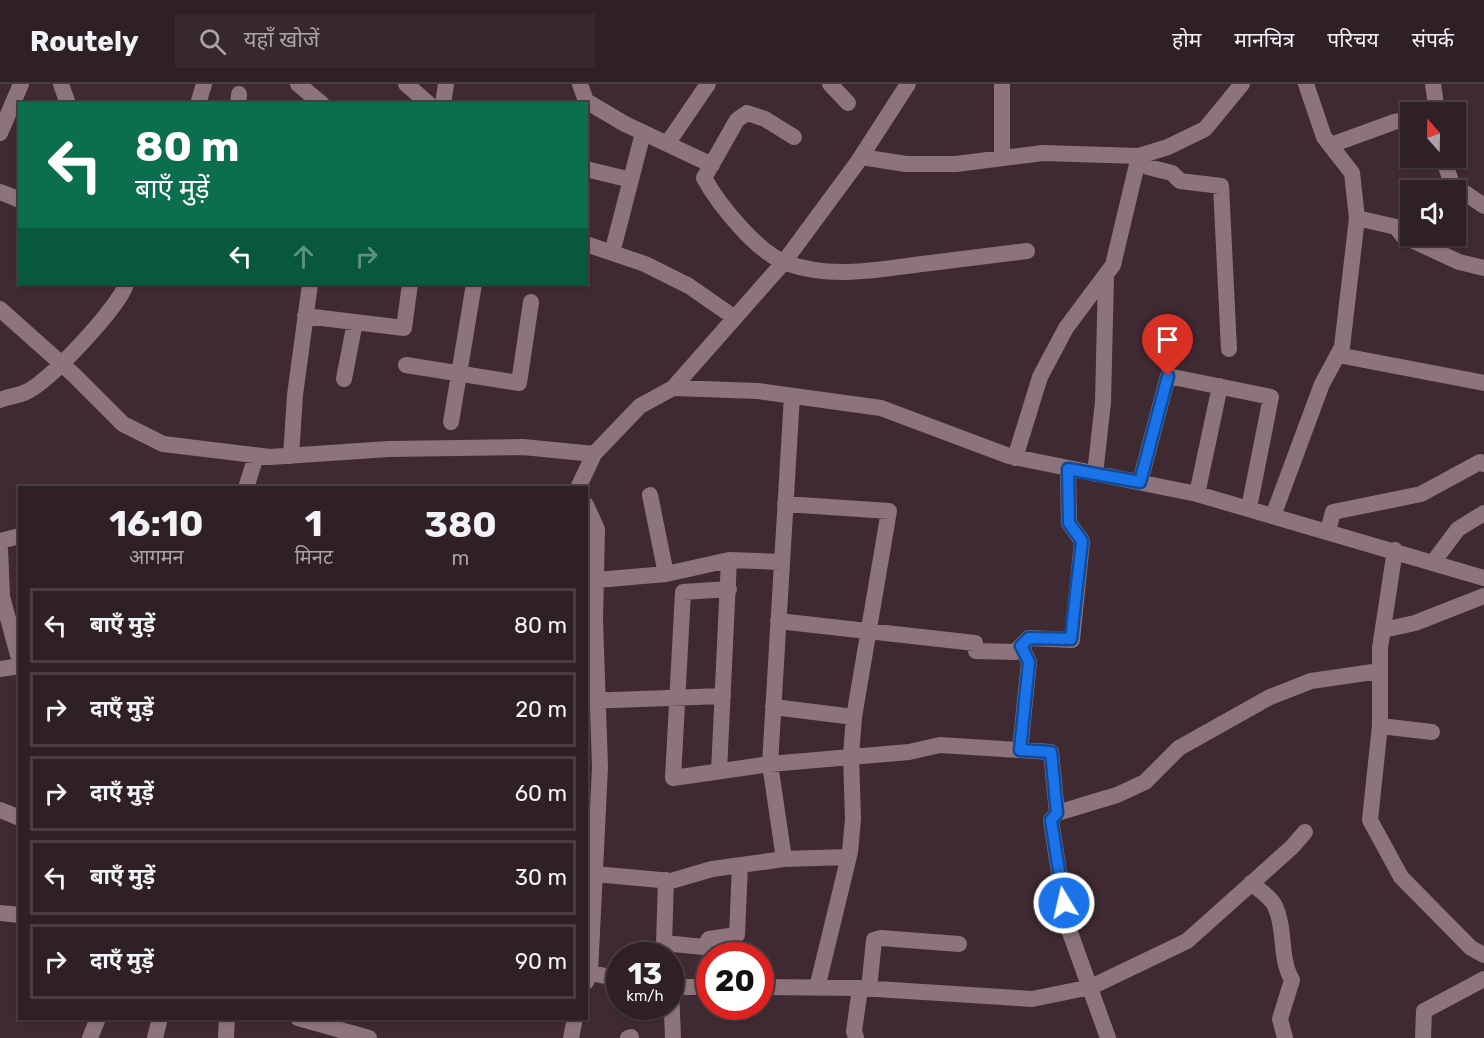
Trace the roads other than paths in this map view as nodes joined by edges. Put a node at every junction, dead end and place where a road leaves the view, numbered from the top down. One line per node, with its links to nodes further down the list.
1 (21, 84): 25 (street)
2 (61, 84): 15 (street)
3 (204, 84): 16 (street)
4 (298, 84): 17 (street)
5 (406, 84): 18 (street)
6 (446, 84): 19 (street)
7 (580, 84): 20 (street)
8 (708, 84): 28 (street)
9 (830, 84): 23 (street)
10 (908, 84): 31 (street)
11 (1002, 84): 32 (street)
12 (1242, 84): 30 (street)
13 (1306, 84): 29 (street)
14 (1433, 84): 22 (street)
15 (67, 102)
16 (199, 102)
17 (320, 102)
18 (427, 102)
19 (443, 102)
20 (588, 102)
21 (588, 102): 26 (street)
22 (1436, 102)
23 (848, 103)
24 (1400, 121): 29 (street)
25 (0, 133)
26 (643, 133): 28 (street); 36 (street)
27 (794, 137): 33 (street)
28 (667, 144): 33 (street)
29 (1331, 145): 40 (street)
30 (1139, 156): 32 (street); 46 (street); 56 (street)
31 (861, 157): 32 (street); 44 (street)
32 (1002, 157)
33 (712, 165): 44 (street)
34 (1446, 168): 39 (street)
35 (588, 169): 36 (street)
36 (631, 180): 43 (street)
37 (0, 192): 38 (street)
38 (18, 199)
39 (1484, 206)
40 (1357, 218): 45 (street); 57 (street)
41 (588, 245): 43 (street)
42 (1027, 251): 44 (street)
43 (612, 253): 54 (street)
44 (784, 262): 54 (street)
45 (1484, 268)
46 (1106, 276): 71 (street); 74 (street)
47 (125, 285): 58 (street)
48 (310, 285): 53 (street)
49 (410, 285): 55 (street)
50 (474, 285): 60 (street)
51 (531, 302): 60 (street)
52 (0, 309): 58 (street)
53 (305, 316): 55 (street); 70 (street)
54 (735, 318): 64 (street)
55 (355, 322): 61 (street)
56 (1229, 349)
57 (1338, 355): 62 (street); 83 (street)
58 (62, 364): 66 (street); 69 (street)
59 (406, 365): 60 (street)
60 (459, 373): 67 (street)
61 (345, 379)
62 (1484, 383)
63 (1220, 386): 75 (street); 78 (street); 81 (street)
64 (673, 388): 65 (street); 68 (street)
65 (792, 396): 71 (street); 80 (street)
66 (0, 400)
67 (451, 422)
68 (594, 454): 70 (street); 77 (street)
69 (256, 456): 70 (street); 76 (street)
70 (291, 456)
71 (1015, 458): 73 (street)
72 (1484, 464): 85 (street)
73 (1068, 469): 74 (street); 101 (street)
74 (1095, 474): 75 (street)
75 (1140, 482): 78 (street)
76 (247, 486)
77 (579, 486)
78 (1197, 494): 81 (street)
79 (650, 495): 93 (street)
80 (785, 504): 92 (street); 99 (street)
81 (1249, 508): 83 (street)
82 (588, 509): 95 (street)
83 (1273, 516): 85 (street)
84 (1479, 520): 91 (street)
85 (1328, 531): 89 (street)
86 (18, 537): 87 (street)
87 (0, 542)
88 (0, 548): 102 (street)
89 (1395, 550): 91 (street); 100 (street)
90 (729, 560): 92 (street); 93 (street); 96 (street)
91 (1434, 561): 94 (street)
92 (782, 562): 98 (street)
93 (666, 574): 95 (street)
94 (1484, 578)
95 (597, 580): 108 (street)
96 (729, 589): 106 (street); 107 (street)
97 (1484, 596): 100 (street)
98 (778, 621): 99 (street); 109 (street)
99 (870, 630): 101 (street); 110 (street)
100 (1383, 630): 105 (street)
101 (1021, 646): 113 (street)
102 (18, 657)
103 (18, 664): 104 (street)
104 (0, 669)
105 (1380, 672): 111 (street); 118 (street)
106 (723, 696): 107 (street); 116 (street)
107 (677, 698): 108 (street); 116 (street)
108 (592, 701): 121 (street)
109 (773, 707): 110 (street); 115 (street)
110 (854, 717): 114 (street)
111 (1380, 725): 112 (street); 131 (street)
112 (1432, 732)
113 (1020, 750): 114 (street); 118 (street)
114 (851, 755): 115 (street); 122 (street)
115 (770, 764): 116 (street); 123 (street)
116 (719, 771)
117 (0, 810): 119 (street)
118 (1057, 813): 136 (street)
119 (18, 817)
120 (1305, 832): 127 (street)
121 (591, 845): 125 (street)
122 (849, 857): 123 (street); 137 (street)
123 (784, 860): 124 (street)
124 (740, 865): 126 (street); 126 (street)
125 (595, 874): 126 (street); 132 (street)
126 (666, 880)
127 (1251, 883): 136 (street); 153 (street)
128 (0, 913): 129 (street)
129 (18, 915)
130 (959, 944): 138 (street)
131 (1484, 955)
132 (588, 976): 133 (street)
133 (606, 978)
134 (1484, 979): 154 (street)
135 (774, 987): 137 (street)
136 (1091, 987): 138 (street); 152 (street)
137 (817, 988): 138 (street)
138 (864, 989): 151 (street)
139 (97, 1020): 145 (street)
140 (160, 1020): 146 (street)
141 (227, 1020): 147 (street)
142 (305, 1020): 148 (street)
143 (575, 1020): 149 (street)
144 (672, 1020): 150 (street)
145 (90, 1038)
146 (155, 1038)
147 (226, 1038)
148 (369, 1038)
149 (571, 1038)
150 (673, 1038)
151 (856, 1038)
152 (1108, 1038)
153 (1285, 1038)
154 (1423, 1038)

